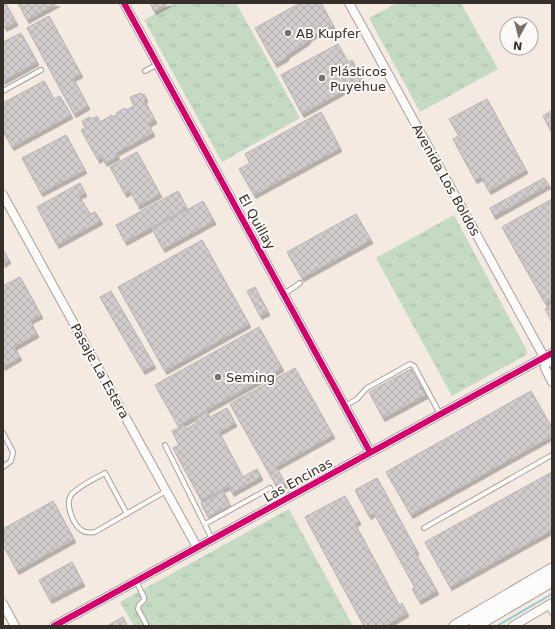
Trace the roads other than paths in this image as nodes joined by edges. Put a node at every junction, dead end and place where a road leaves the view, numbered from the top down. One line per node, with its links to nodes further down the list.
1 (124, 3): 3 (street, El Quillay)
2 (349, 3): 11 (street, Avenida Los Boldos)
3 (158, 64): 5 (lane); 9 (street, El Quillay)
4 (41, 70): 6 (lane)
5 (145, 71)
6 (3, 91)
7 (3, 195): 22 (street, Pasaje La Estera)
8 (300, 283): 9 (lane)
9 (283, 294): 14 (street, El Quillay)
10 (552, 353): 11 (street, Las Encinas)
11 (544, 357): 12 (street, Avenida Los Boldos); 13 (street, Avenida Los Boldos); 15 (street, Las Encinas)
12 (552, 363)
13 (552, 382)
14 (345, 406): 15 (lane); 18 (street, El Quillay)
15 (440, 414): 18 (street, Las Encinas)
16 (3, 433): 20 (lane)
17 (165, 445): 24 (lane)
18 (370, 452): 26 (street, Las Encinas)
19 (552, 456): 25 (lane)
20 (3, 467)
21 (270, 488): 24 (lane)
22 (166, 491): 23 (lane); 27 (street, Pasaje La Estera)
23 (127, 514): 23 (lane)
24 (205, 524): 26 (lane)
25 (424, 528)
26 (212, 539): 27 (street, Las Encinas)
27 (197, 548): 29 (street, Las Encinas)
28 (552, 569): 36 (main road)
29 (136, 581): 33 (lane); 35 (street, Las Encinas)
30 (552, 581): 37 (main road)
31 (3, 604): 34 (street)
32 (551, 607): 38 (street)
33 (146, 624)
34 (15, 626)
35 (54, 626)
36 (455, 626)
37 (475, 626)
38 (513, 626)

